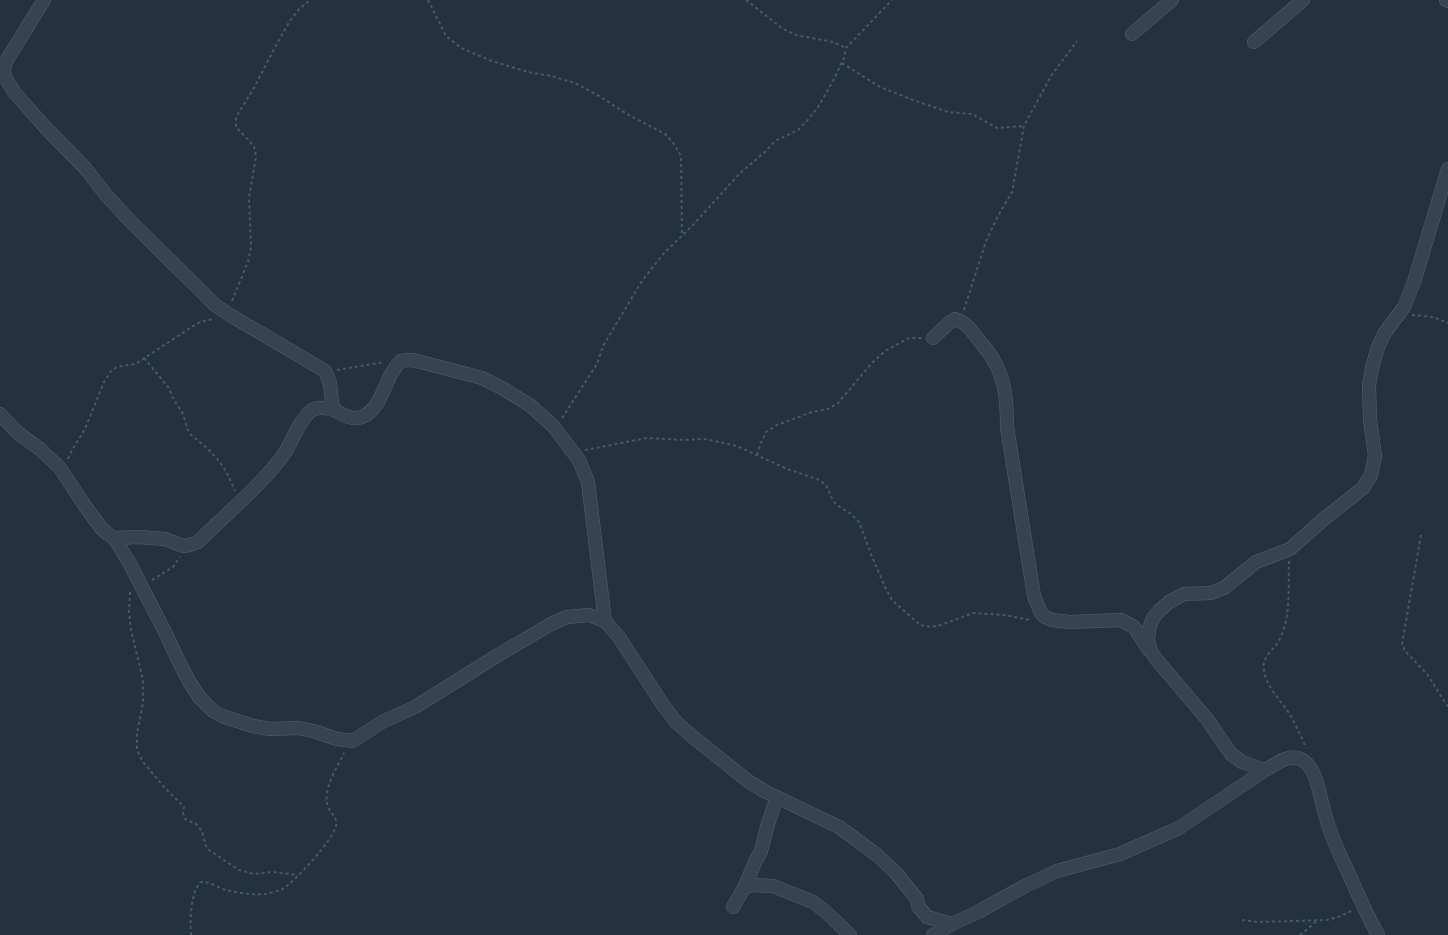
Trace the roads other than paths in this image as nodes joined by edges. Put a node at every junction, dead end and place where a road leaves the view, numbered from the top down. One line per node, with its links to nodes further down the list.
1 (44, 0): 6 (street)
2 (1172, 0): 4 (street)
3 (1303, 0): 5 (street)
4 (1132, 34)
5 (1254, 42)
6 (2, 65): 9 (street)
7 (1448, 169): 13 (street)
8 (933, 338): 13 (street)
9 (334, 410): 11 (street); 12 (street)
10 (0, 414): 11 (street)
11 (114, 538): 12 (street)
12 (604, 621): 15 (street)
13 (1156, 659): 14 (street)
14 (1265, 770): 19 (street); 23 (street)
15 (777, 797): 16 (street); 18 (street)
16 (744, 888): 17 (street); 20 (street)
17 (733, 907)
18 (927, 917): 19 (street); 21 (street)
19 (952, 924): 22 (street)
20 (850, 935)
21 (927, 935)
22 (932, 935)
23 (1378, 935)

